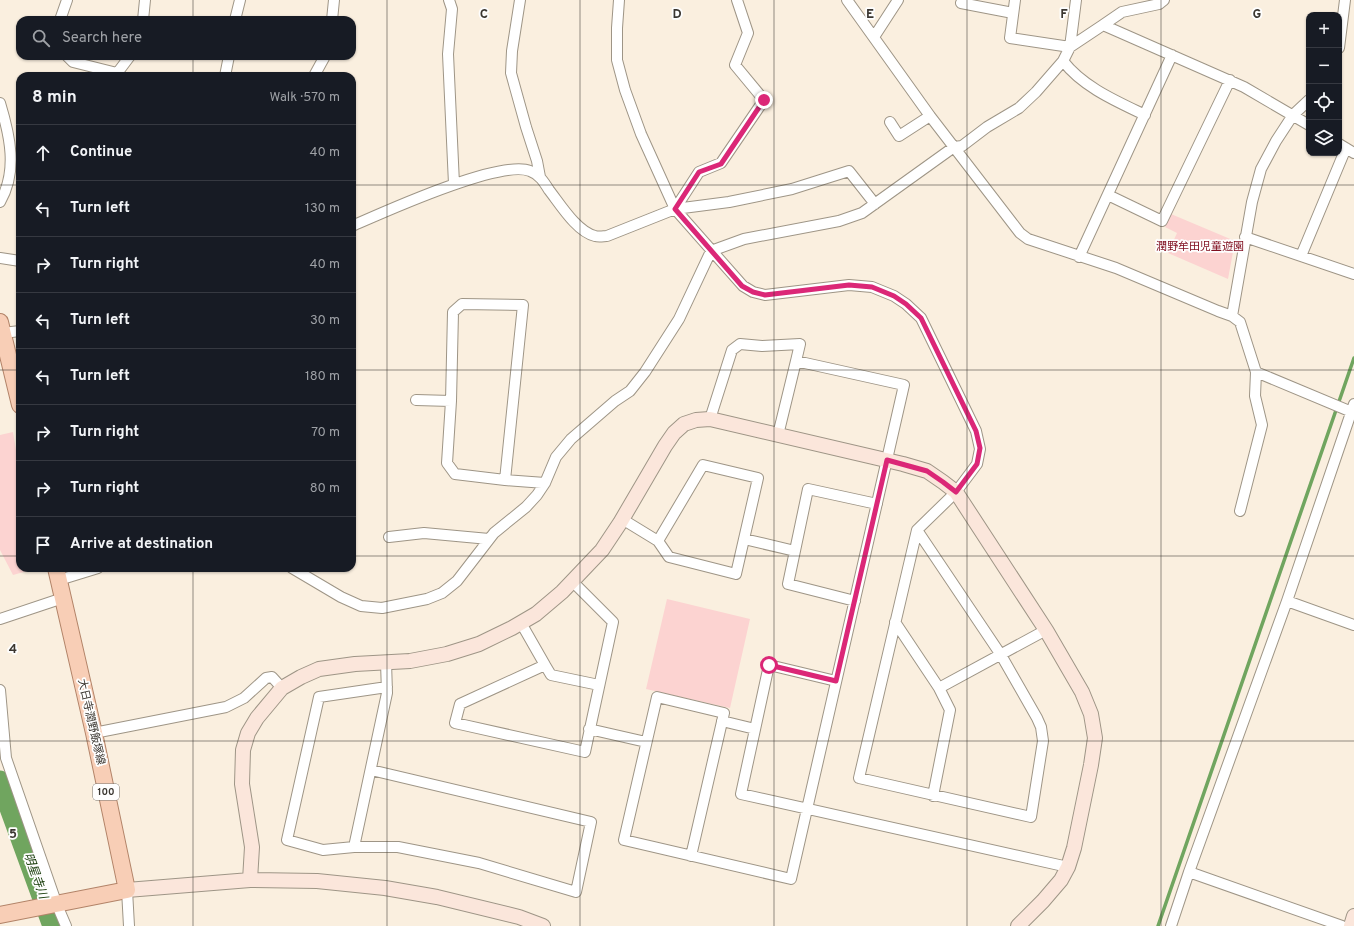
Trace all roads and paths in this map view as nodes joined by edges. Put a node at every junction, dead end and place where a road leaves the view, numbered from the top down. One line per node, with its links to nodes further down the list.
1 (67, 0): 18 (street)
2 (145, 0): 19 (street)
3 (240, 0): 20 (street)
4 (334, 0): 21 (street)
5 (449, 0): 47 (street)
6 (520, 0): 46 (street)
7 (620, 0): 51 (street)
8 (737, 0): 51 (street)
9 (898, 0): 24 (street)
10 (1015, 0): 17 (street)
11 (1076, 0): 25 (street)
12 (1164, 0): 16 (street)
13 (1344, 0): 22 (street)
14 (852, 2): 24 (street)
15 (961, 3): 17 (street)
16 (1140, 4): 23 (street)
17 (1013, 13): 25 (street)
18 (61, 16)
19 (143, 16)
20 (237, 16)
21 (332, 16)
22 (1342, 19)
23 (1103, 25): 25 (street); 26 (street)
24 (874, 37): 41 (street)
25 (1070, 47): 31 (street)
26 (1172, 55): 36 (street); 39 (street)
27 (71, 60): 32 (street)
28 (127, 60): 33 (street)
29 (228, 60): 34 (street)
30 (323, 60): 35 (street)
31 (1063, 61): 39 (street); 44 (street)
32 (106, 72)
33 (118, 72)
34 (226, 72)
35 (316, 72)
36 (1230, 80): 40 (street); 48 (street)
37 (0, 103): 49 (street)
38 (1306, 103): 40 (street)
39 (1144, 115): 48 (street)
40 (1293, 115): 43 (street); 53 (street)
41 (930, 116): 42 (street); 44 (street)
42 (890, 122)
43 (1306, 123)
44 (954, 148): 50 (street); 56 (street)
45 (1346, 148): 55 (street)
46 (540, 177): 47 (street); 51 (street)
47 (454, 184): 52 (street)
48 (1108, 195): 56 (street)
49 (0, 202)
50 (874, 204): 51 (street); 54 (street)
51 (675, 209): 54 (street)
52 (356, 224)
53 (1245, 237): 55 (street); 60 (street)
54 (711, 251): 73 (street); 74 (street)
55 (1301, 256): 59 (street)
56 (1080, 257): 60 (street)
57 (0, 258): 58 (street)
58 (16, 260)
59 (1354, 274)
60 (1232, 316): 64 (street)
61 (2, 328): 62 (street); 65 (main road)
62 (16, 330)
63 (796, 361): 69 (street); 70 (street); 71 (street)
64 (1256, 372): 68 (street); 76 (street)
65 (16, 388)
66 (416, 400): 67 (street)
67 (451, 401): 72 (street); 72 (street)
68 (1351, 410): 90 (street)
69 (710, 419): 70 (street); 77 (street)
70 (778, 435): 71 (street)
71 (887, 460): 74 (street); 75 (street)
72 (505, 480): 73 (street)
73 (545, 482): 80 (street)
74 (956, 492): 78 (street); 95 (street)
75 (877, 504): 83 (street); 89 (street)
76 (1240, 511)
77 (622, 519): 82 (street); 87 (street)
78 (916, 530): 92 (street); 96 (street)
79 (389, 537): 80 (street)
80 (489, 539): 85 (street)
81 (744, 539): 82 (street); 82 (street); 83 (street)
82 (658, 541)
83 (795, 550): 89 (street)
84 (71, 572): 86 (street)
85 (299, 572)
86 (58, 574): 88 (main road, 大日寺潤野飯塚線 / 100)
87 (573, 582): 93 (street); 100 (street)
88 (63, 598): 91 (street); 108 (main road, 大日寺潤野飯塚線 / 100)
89 (855, 601): 99 (street)
90 (1287, 601): 94 (street); 116 (street)
91 (0, 619)
92 (895, 622): 103 (street); 111 (street)
93 (521, 623): 97 (street); 98 (street)
94 (1354, 625)
95 (1046, 630): 96 (street); 115 (street)
96 (1001, 655): 103 (street); 111 (street)
97 (386, 662): 101 (street); 102 (street)
98 (545, 665): 100 (street); 106 (street)
99 (836, 681): 107 (street); 112 (street)
100 (599, 685): 106 (street)
101 (387, 687): 110 (street); 113 (street)
102 (282, 688): 108 (street); 117 (street)
103 (939, 688): 111 (street)
104 (0, 690): 119 (street)
105 (722, 721): 107 (street); 109 (street); 114 (street)
106 (589, 729): 109 (street)
107 (755, 729): 112 (street)
108 (94, 733): 118 (main road, 大日寺潤野飯塚線 / 100)
109 (646, 742): 114 (street)
110 (371, 770): 113 (street); 113 (street)
111 (933, 796)
112 (808, 809): 114 (street); 115 (street)
113 (354, 847)
114 (691, 856)
115 (1068, 867): 125 (street)
116 (1189, 872): 126 (street); 127 (street)
117 (250, 880): 118 (street); 124 (street)
118 (127, 890): 119 (main road); 123 (street)
119 (57, 904): 120 (main road); 122 (street)
120 (0, 915)
121 (1354, 916): 128 (street)
122 (66, 926)
123 (128, 926)
124 (543, 926)
125 (1018, 926)
126 (1171, 926)
127 (1342, 926)
128 (1351, 926)

